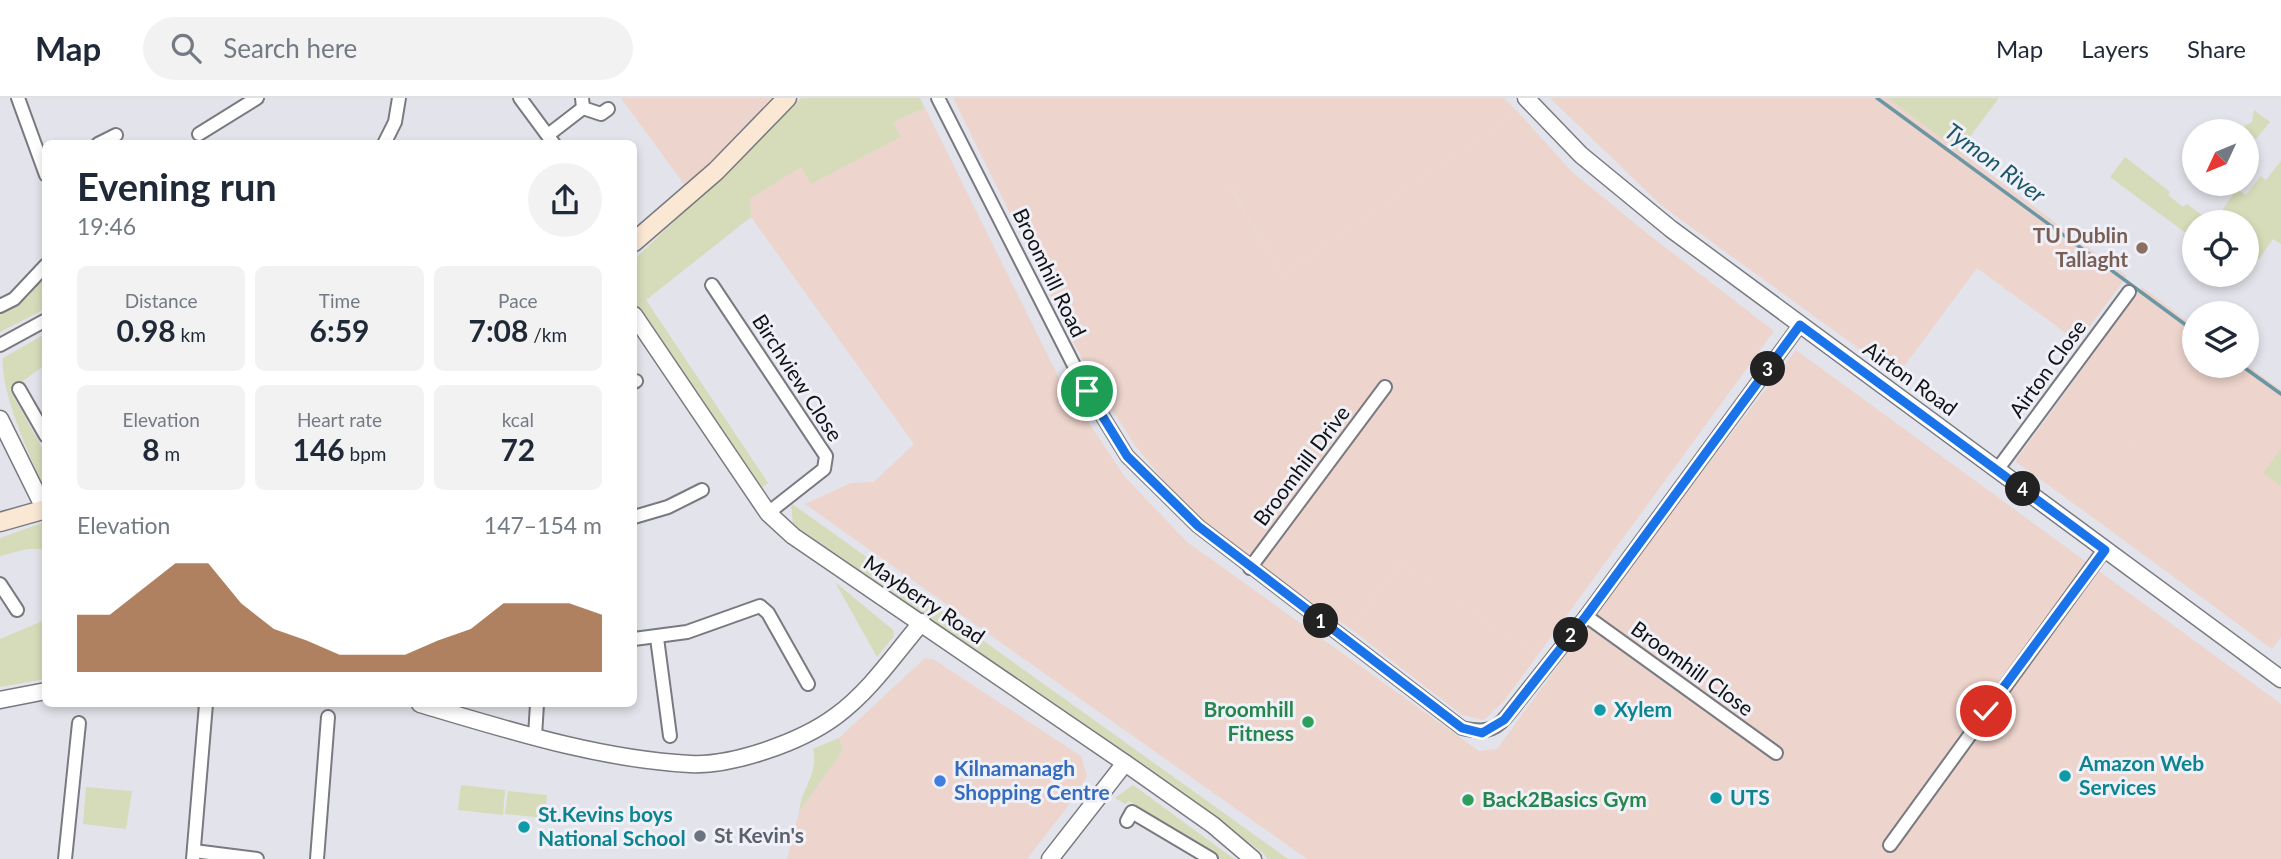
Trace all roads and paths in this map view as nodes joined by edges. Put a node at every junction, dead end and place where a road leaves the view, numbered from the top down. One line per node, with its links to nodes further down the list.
1 (18, 98): 16 (street)
2 (257, 98): 8 (street)
3 (399, 98): 15 (street)
4 (520, 98): 13 (street)
5 (787, 98): 17 (main road)
6 (938, 98): 38 (street, Broomhill Road)
7 (1526, 98): 24 (street, Airton Road)
8 (240, 102): 11 (street)
9 (582, 103): 10 (street); 13 (street)
10 (608, 109)
11 (199, 134)
12 (116, 135): 14 (street)
13 (551, 139)
14 (106, 140)
15 (386, 140)
16 (42, 164)
17 (637, 239)
18 (42, 269): 21 (street)
19 (712, 285): 34 (street, Birchview Close)
20 (2129, 292): 30 (street, Airton Close)
21 (0, 306)
22 (637, 319): 34 (street, Mayberry Road)
23 (42, 322): 25 (street)
24 (1800, 325): 30 (street, Airton Road); 41 (street, Broomhill Road)
25 (0, 345)
26 (1385, 387): 38 (street, Broomhill Drive)
27 (19, 389): 29 (street)
28 (0, 419): 32 (street)
29 (42, 429)
30 (1997, 470): 37 (street, Airton Road)
31 (702, 491): 35 (street)
32 (42, 504)
33 (42, 511): 36 (main road)
34 (768, 513): 42 (street, Mayberry Road)
35 (637, 516)
36 (0, 522)
37 (2105, 550): 45 (street, Airton Road); 59 (street)
38 (1250, 568): 41 (street, Broomhill Road)
39 (0, 584): 40 (street)
40 (17, 610)
41 (1586, 616): 56 (street, Broomhill Close)
42 (922, 622): 54 (street); 57 (street, Mayberry Road)
43 (657, 638): 44 (street); 46 (street); 55 (street)
44 (637, 639)
45 (2281, 679)
46 (808, 684)
47 (42, 692): 48 (street)
48 (0, 700)
49 (206, 707): 60 (street)
50 (431, 707): 54 (street)
51 (537, 707): 54 (street)
52 (328, 717): 63 (street)
53 (79, 723): 61 (street)
54 (535, 736)
55 (670, 736)
56 (1776, 754)
57 (1125, 763): 64 (street); 66 (street, Mayberry Road)
58 (1127, 821): 65 (street)
59 (1890, 845)
60 (193, 855): 62 (street)
61 (65, 859)
62 (257, 859)
63 (317, 859)
64 (1050, 859)
65 (1211, 859)
66 (1253, 859)

